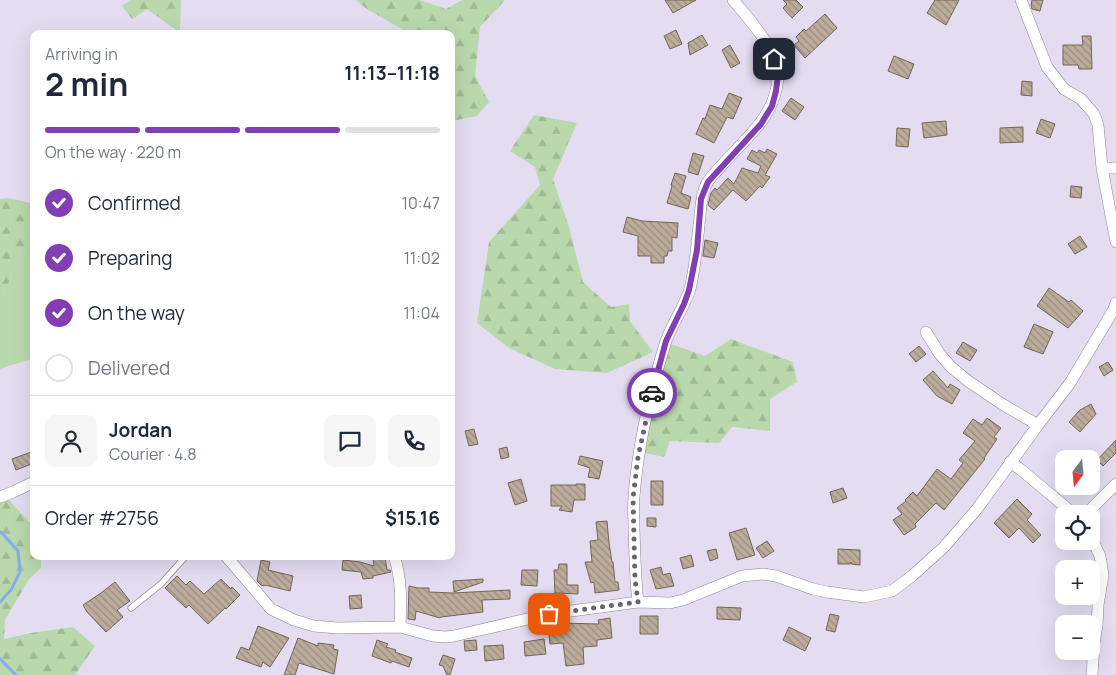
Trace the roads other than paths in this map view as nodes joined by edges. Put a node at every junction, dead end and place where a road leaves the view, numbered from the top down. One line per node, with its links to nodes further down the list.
1 (732, 0): 19 (street)
2 (1020, 0): 3 (street)
3 (1102, 168): 4 (street); 5 (street)
4 (1116, 168)
5 (1116, 242)
6 (1116, 303): 8 (street)
7 (926, 332): 8 (street)
8 (1038, 425): 9 (street)
9 (1010, 462): 13 (street); 19 (street)
10 (30, 484): 12 (street)
11 (1116, 484): 14 (street)
12 (0, 497)
13 (1063, 505)
14 (1095, 505)
15 (1097, 550): 22 (street)
16 (182, 560): 20 (lane)
17 (229, 560): 21 (street)
18 (395, 560): 21 (street)
19 (638, 602): 21 (street)
20 (131, 608)
21 (400, 627)
22 (1092, 675)

